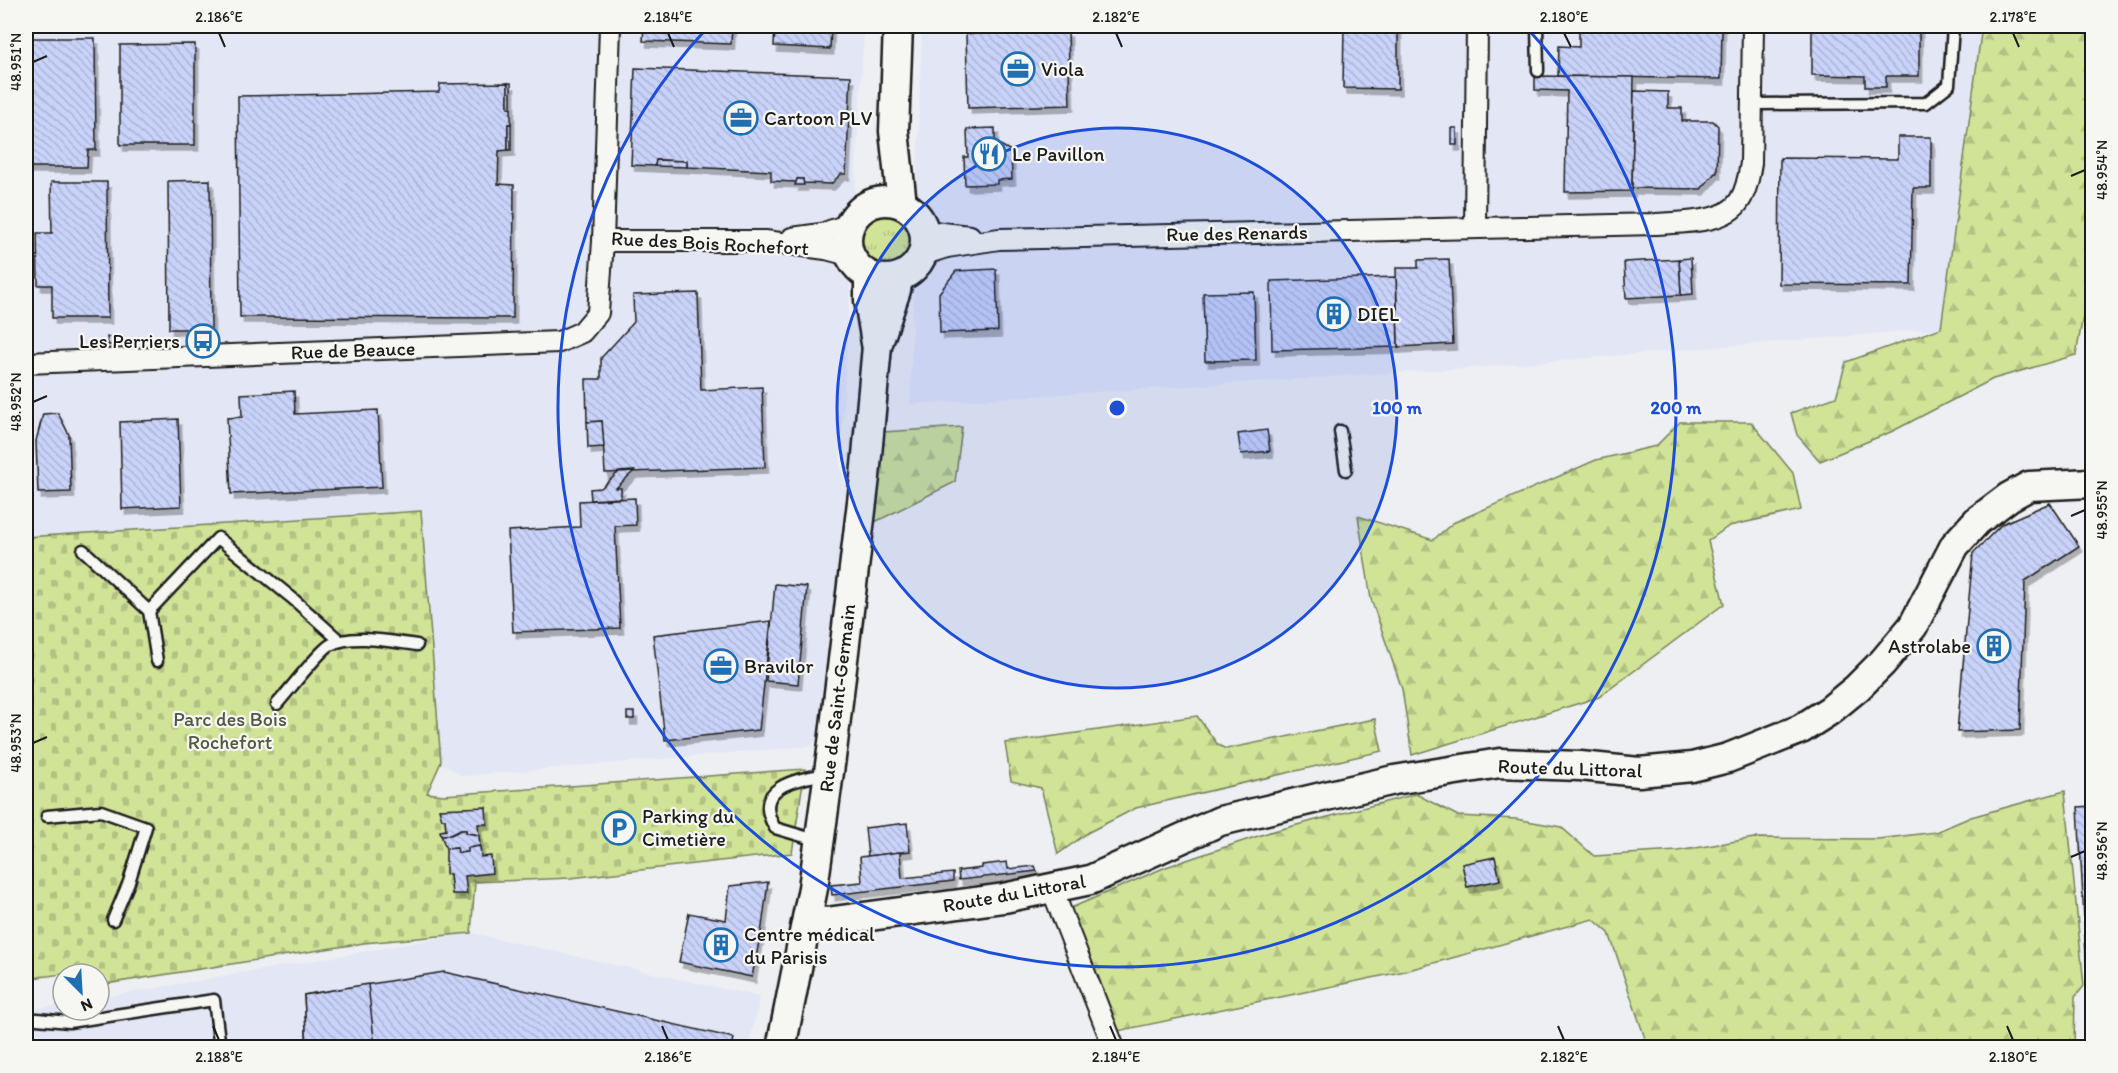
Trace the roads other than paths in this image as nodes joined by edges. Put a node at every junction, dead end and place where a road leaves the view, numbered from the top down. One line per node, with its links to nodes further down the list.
1 (610, 26): 14 (street, Rue des Bois Rochefort)
2 (898, 26): 9 (street)
3 (1477, 26): 13 (street)
4 (1538, 26): 7 (lane)
5 (1753, 26): 8 (street, Rue des Renards)
6 (1953, 26): 8 (lane)
7 (1538, 71)
8 (1752, 104): 13 (street, Rue des Renards)
9 (894, 130): 10 (street); 11 (street)
10 (873, 203): 11 (street); 12 (street)
11 (902, 204): 16 (street)
12 (850, 224): 15 (street); 17 (street)
13 (1475, 227): 16 (street, Rue des Renards)
14 (603, 241): 15 (street, Rue des Bois Rochefort); 21 (street, Rue de Beauce)
15 (765, 241): 17 (street, Rue des Bois Rochefort)
16 (923, 243): 19 (street)
17 (849, 255): 18 (street)
18 (868, 276): 19 (street); 20 (street, Rue de Saint-Germain)
19 (898, 278): 20 (street, Rue de Saint-Germain)
20 (877, 346): 31 (street, Rue de Saint-Germain)
21 (26, 363)
22 (1340, 431): 23 (lane)
23 (1346, 470)
24 (2092, 483): 34 (street, Route du Littoral)
25 (83, 550): 26 (lane)
26 (149, 611): 27 (lane); 29 (lane)
27 (340, 641): 28 (lane); 30 (lane)
28 (417, 645)
29 (157, 661)
30 (277, 704)
31 (828, 774): 33 (street, Rue de Saint-Germain); 33 (lane)
32 (47, 816): 36 (lane)
33 (819, 841): 35 (street, Rue de Saint-Germain)
34 (1052, 889): 35 (street, Route du Littoral); 40 (street)
35 (807, 919): 39 (street, Rue de Saint-Germain)
36 (113, 920)
37 (26, 1018): 38 (lane)
38 (220, 1047)
39 (781, 1047)
40 (1114, 1047)

